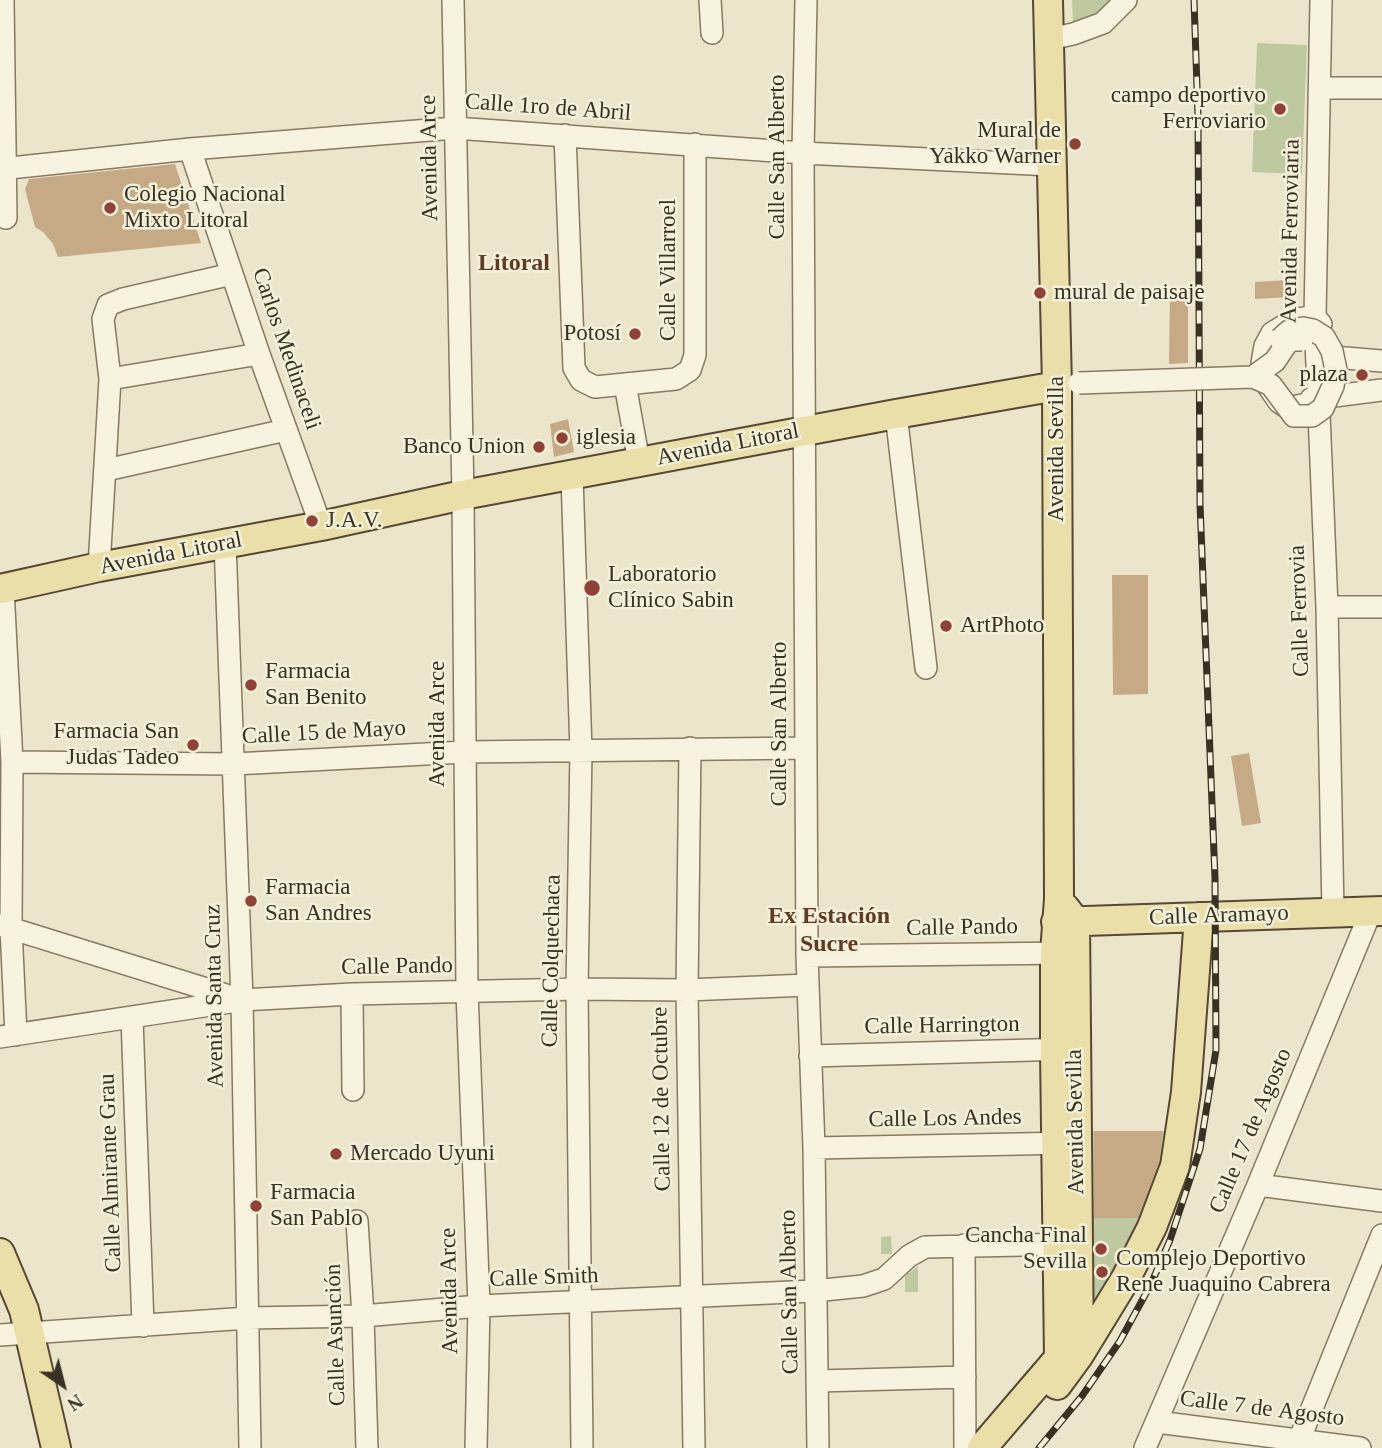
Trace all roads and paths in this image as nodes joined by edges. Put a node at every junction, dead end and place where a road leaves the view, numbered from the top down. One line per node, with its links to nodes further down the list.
1 (3, 0): 18 (street)
2 (453, 0): 12 (street, Avenida Arce)
3 (710, 0): 8 (street)
4 (806, 0): 16 (street, Calle San Alberto)
5 (1048, 0): 9 (main road, Avenida Sevilla)
6 (1126, 0): 9 (street)
7 (1321, 0): 10 (street, Avenida Ferroviaria)
8 (712, 33)
9 (1049, 39): 17 (main road, Avenida Sevilla)
10 (1320, 88): 11 (street); 21 (street, Avenida Ferroviaria)
11 (1382, 88)
12 (456, 128): 13 (street, Calle 1ro de Abril); 15 (street, Calle 1ro de Abril); 37 (street, Avenida Arce)
13 (565, 135): 14 (street, Calle 1ro de Abril); 27 (street, Calle Villarroel)
14 (695, 144): 16 (street, Calle 1ro de Abril); 27 (street, Calle Villarroel)
15 (190, 149): 18 (street, Calle 1ro de Abril); 20 (street, Carlos Medinaceli)
16 (803, 153): 17 (street, Calle 1ro de Abril); 33 (street, Calle San Alberto)
17 (1052, 164): 28 (main road, Avenida Sevilla)
18 (3, 169): 19 (street)
19 (6, 218)
20 (232, 274): 22 (street, Carlos Medinaceli); 26 (street)
21 (1315, 317): 23 (street, Calle Ferrovia); 30 (street, Avenida Ferroviaria); 30 (street)
22 (259, 354): 26 (street); 32 (street, Carlos Medinaceli)
23 (1334, 357): 24 (street); 30 (street, Calle Ferrovia)
24 (1382, 361)
25 (1254, 377): 28 (street, Avenida Litoral, bridge); 30 (street, bridge); 30 (street, bridge)
26 (110, 379): 35 (street)
27 (625, 384): 34 (street)
28 (1068, 385): 31 (main road, Avenida Litoral); 53 (main road, Avenida Sevilla)
29 (1382, 390): 30 (street)
30 (1319, 406): 42 (street, Calle Ferrovia)
31 (896, 414): 33 (main road, Avenida Litoral); 44 (street)
32 (286, 430): 35 (street); 38 (street, Carlos Medinaceli)
33 (804, 431): 34 (main road, Avenida Litoral); 46 (street, Calle San Alberto)
34 (639, 462): 36 (main road, Avenida Litoral)
35 (106, 470): 40 (street)
36 (572, 476): 37 (main road, Avenida Litoral); 47 (street, Calle Colquechaca)
37 (463, 495): 38 (main road, Avenida Litoral); 48 (street, Avenida Arce)
38 (321, 526): 39 (main road, Avenida Litoral)
39 (225, 543): 40 (main road, Avenida Litoral); 50 (street, Avenida Santa Cruz)
40 (99, 567): 41 (main road, Avenida Litoral)
41 (2, 588): 49 (street)
42 (1327, 607): 43 (street); 52 (street, Calle Ferrovia)
43 (1382, 607)
44 (926, 667)
45 (690, 748): 46 (street, Calle 15 de Mayo); 47 (street, Calle 15 de Mayo); 60 (street, Calle 12 de Octubre)
46 (806, 748): 57 (street, Calle San Alberto)
47 (581, 751): 48 (street, Calle 15 de Mayo); 59 (street, Calle Colquechaca)
48 (464, 752): 50 (street, Calle 15 de Mayo); 61 (street, Avenida Arce)
49 (12, 762): 50 (street, Calle 15 de Mayo); 55 (street)
50 (234, 764): 63 (street, Avenida Santa Cruz)
51 (1376, 911): 52 (main road, Calle Aramayo); 71 (street, Calle 17 de Agosto)
52 (1333, 912): 54 (main road, Calle Aramayo)
53 (1063, 914): 54 (main road, Calle Aramayo); 56 (main road, Avenida Sevilla)
54 (1199, 917): 87 (main road)
55 (6, 927): 63 (street, Calle Pando); 65 (street)
56 (1065, 953): 57 (street, Calle Pando); 66 (main road, Avenida Sevilla)
57 (807, 956): 58 (street, Calle San Alberto)
58 (807, 985): 60 (street, Calle Pando); 67 (street, Calle San Alberto)
59 (577, 989): 60 (street, Calle Pando); 61 (street, Calle Pando); 80 (street, Calle Colquechaca)
60 (687, 990): 79 (street, Calle 12 de Octubre)
61 (467, 992): 62 (street, Calle Pando); 81 (street, Avenida Arce)
62 (352, 994): 63 (street, Calle Pando); 68 (street)
63 (242, 1000): 64 (street); 83 (street, Avenida Santa Cruz)
64 (131, 1018): 65 (street); 84 (street, Calle Almirante Grau)
65 (8, 1036)
66 (1065, 1050): 67 (street, Calle Harrington); 69 (main road, Avenida Sevilla)
67 (810, 1056): 70 (street, Calle San Alberto)
68 (353, 1090)
69 (1066, 1143): 70 (street, Calle Los Andes); 75 (main road, Avenida Sevilla)
70 (814, 1149): 78 (street, Calle San Alberto)
71 (1258, 1185): 72 (street); 90 (street, Calle 17 de Agosto)
72 (1382, 1201)
73 (357, 1221): 82 (street, Calle Asunción)
74 (1382, 1235): 91 (street)
75 (1068, 1244): 76 (street, Calle Smith); 87 (main road, Avenida Sevilla); 100 (main road, Avenida Sevilla)
76 (964, 1245): 78 (street, Calle Smith); 88 (street)
77 (0, 1253): 85 (main road)
78 (814, 1291): 79 (street, Calle Smith); 89 (street, Calle San Alberto)
79 (692, 1296): 80 (street, Calle Smith); 97 (street, Calle 12 de Octubre)
80 (579, 1303): 81 (street, Calle Smith); 96 (street, Calle Colquechaca)
81 (479, 1306): 82 (street, Calle Smith); 95 (street, Avenida Arce)
82 (363, 1316): 83 (street, Calle Smith); 94 (street, Calle Asunción)
83 (248, 1318): 84 (street, Calle Smith); 93 (street, Avenida Santa Cruz)
84 (143, 1326): 85 (street, Calle Smith)
85 (29, 1333): 86 (street, Calle Smith); 92 (main road)
86 (0, 1335)
87 (1079, 1355): 101 (main road)
88 (965, 1377): 89 (street); 99 (street)
89 (818, 1381): 98 (street, Calle San Alberto)
90 (1157, 1422): 91 (street, Calle 7 de Agosto); 102 (street, Calle 17 de Agosto)
91 (1298, 1444): 103 (street, Calle 7 de Agosto)
92 (56, 1448)
93 (250, 1448)
94 (367, 1448)
95 (476, 1448)
96 (582, 1448)
97 (694, 1448)
98 (818, 1448)
99 (965, 1448)
100 (982, 1448)
101 (1002, 1448)
102 (1145, 1448)
103 (1360, 1448)

